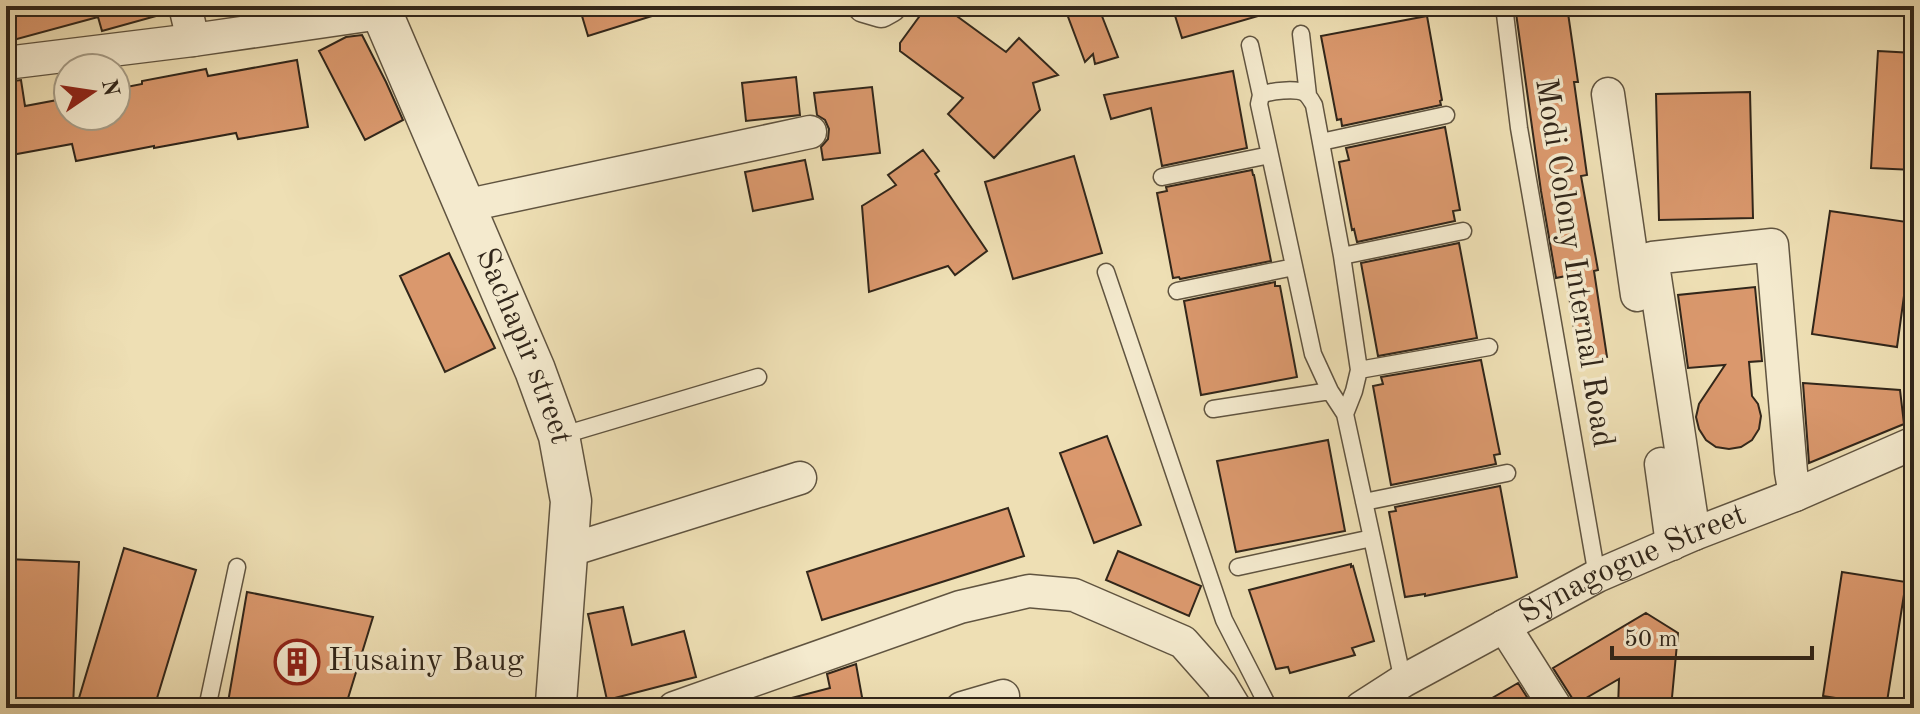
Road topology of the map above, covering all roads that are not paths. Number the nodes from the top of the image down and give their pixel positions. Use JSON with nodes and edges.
{"nodes":[{"id":1,"x":185,"y":6,"type":"edge"},
{"id":2,"x":864,"y":6,"type":"edge"},
{"id":3,"x":890,"y":6,"type":"edge"},
{"id":4,"x":1504,"y":6,"type":"edge"},
{"id":5,"x":380,"y":9,"type":"edge"},
{"id":6,"x":1301,"y":34,"type":"dead end"},
{"id":7,"x":193,"y":40,"type":"junction"},
{"id":8,"x":1250,"y":45,"type":"dead end"},
{"id":9,"x":6,"y":63,"type":"edge"},
{"id":10,"x":1608,"y":94,"type":"dead end"},
{"id":11,"x":1261,"y":95,"type":"junction"},
{"id":12,"x":1308,"y":95,"type":"junction"},
{"id":13,"x":1446,"y":115,"type":"dead end"},
{"id":14,"x":810,"y":132,"type":"dead end"},
{"id":15,"x":1321,"y":142,"type":"junction"},
{"id":16,"x":1270,"y":155,"type":"junction"},
{"id":17,"x":1162,"y":177,"type":"dead end"},
{"id":18,"x":464,"y":206,"type":"junction"},
{"id":19,"x":1463,"y":231,"type":"dead end"},
{"id":20,"x":1342,"y":256,"type":"junction"},
{"id":21,"x":1294,"y":267,"type":"junction"},
{"id":22,"x":1106,"y":272,"type":"dead end"},
{"id":23,"x":1177,"y":291,"type":"dead end"},
{"id":24,"x":1489,"y":347,"type":"dead end"},
{"id":25,"x":1359,"y":370,"type":"junction"},
{"id":26,"x":758,"y":377,"type":"dead end"},
{"id":27,"x":1330,"y":391,"type":"junction"},
{"id":28,"x":1213,"y":409,"type":"dead end"},
{"id":29,"x":1345,"y":414,"type":"junction"},
{"id":30,"x":559,"y":436,"type":"junction"},
{"id":31,"x":1914,"y":443,"type":"edge"},
{"id":32,"x":1507,"y":473,"type":"dead end"},
{"id":33,"x":800,"y":478,"type":"dead end"},
{"id":34,"x":1795,"y":495,"type":"junction"},
{"id":35,"x":1364,"y":502,"type":"junction"},
{"id":36,"x":1372,"y":538,"type":"junction"},
{"id":37,"x":1683,"y":539,"type":"junction"},
{"id":38,"x":567,"y":551,"type":"junction"},
{"id":39,"x":237,"y":567,"type":"dead end"},
{"id":40,"x":1238,"y":567,"type":"dead end"},
{"id":41,"x":1597,"y":576,"type":"junction"},
{"id":42,"x":1504,"y":626,"type":"junction"},
{"id":43,"x":1403,"y":681,"type":"junction"},
{"id":44,"x":1003,"y":696,"type":"dead end"},
{"id":45,"x":557,"y":706,"type":"edge"},
{"id":46,"x":207,"y":708,"type":"edge"},
{"id":47,"x":674,"y":708,"type":"edge"},
{"id":48,"x":962,"y":708,"type":"edge"},
{"id":49,"x":1235,"y":708,"type":"edge"},
{"id":50,"x":1269,"y":708,"type":"edge"},
{"id":51,"x":1361,"y":708,"type":"edge"},
{"id":52,"x":1556,"y":708,"type":"edge"}],
"edges":[{"from":1,"to":7,"type":"street"},
{"from":2,"to":3,"type":"street"},
{"from":4,"to":41,"type":"lane","name":"Modi Colony Internal Road"},
{"from":5,"to":7,"type":"street"},
{"from":5,"to":18,"type":"street","name":"Sachapir street"},
{"from":6,"to":12,"type":"lane"},
{"from":7,"to":9,"type":"street"},
{"from":8,"to":11,"type":"lane"},
{"from":10,"to":37,"type":"street"},
{"from":11,"to":12,"type":"lane"},
{"from":11,"to":16,"type":"lane"},
{"from":12,"to":15,"type":"lane"},
{"from":13,"to":15,"type":"lane"},
{"from":14,"to":18,"type":"street"},
{"from":15,"to":20,"type":"lane"},
{"from":16,"to":17,"type":"lane"},
{"from":16,"to":21,"type":"lane"},
{"from":18,"to":30,"type":"street","name":"Sachapir street"},
{"from":19,"to":20,"type":"lane"},
{"from":20,"to":25,"type":"lane"},
{"from":21,"to":23,"type":"lane"},
{"from":21,"to":27,"type":"lane"},
{"from":22,"to":50,"type":"lane"},
{"from":24,"to":25,"type":"lane"},
{"from":25,"to":29,"type":"lane"},
{"from":26,"to":30,"type":"lane"},
{"from":27,"to":28,"type":"lane"},
{"from":27,"to":29,"type":"lane"},
{"from":29,"to":35,"type":"lane"},
{"from":30,"to":38,"type":"street","name":"Sachapir street"},
{"from":31,"to":34,"type":"street","name":"Synagogue Street"},
{"from":32,"to":35,"type":"lane"},
{"from":33,"to":38,"type":"street"},
{"from":34,"to":37,"type":"street","name":"Synagogue Street"},
{"from":34,"to":37,"type":"street"},
{"from":35,"to":36,"type":"lane"},
{"from":36,"to":40,"type":"lane"},
{"from":36,"to":43,"type":"lane"},
{"from":37,"to":41,"type":"street","name":"Synagogue Street"},
{"from":38,"to":45,"type":"street","name":"Sachapir street"},
{"from":39,"to":46,"type":"lane"},
{"from":41,"to":42,"type":"street","name":"Synagogue Street"},
{"from":42,"to":43,"type":"street","name":"Synagogue Street"},
{"from":42,"to":52,"type":"street"},
{"from":43,"to":51,"type":"street","name":"Synagogue Street"},
{"from":44,"to":48,"type":"street"},
{"from":47,"to":49,"type":"street"}]}
